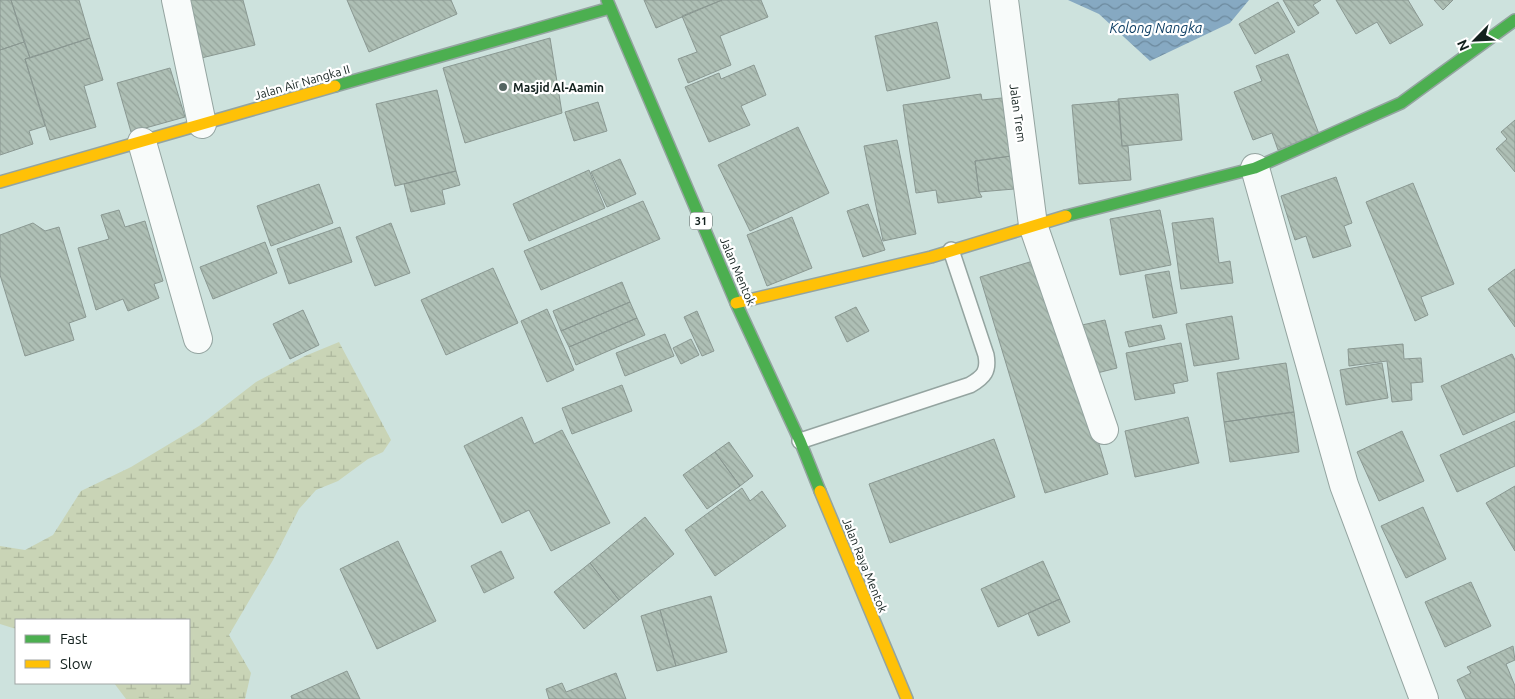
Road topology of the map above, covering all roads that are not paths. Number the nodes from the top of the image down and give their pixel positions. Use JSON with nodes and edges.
{"nodes":[{"id":1,"x":176,"y":0,"type":"edge"},
{"id":2,"x":1004,"y":0,"type":"edge"},
{"id":3,"x":608,"y":4,"type":"edge"},
{"id":4,"x":1515,"y":20,"type":"edge"},
{"id":5,"x":202,"y":124,"type":"junction"},
{"id":6,"x":142,"y":142,"type":"junction"},
{"id":7,"x":1255,"y":168,"type":"junction"},
{"id":8,"x":0,"y":182,"type":"edge"},
{"id":9,"x":1033,"y":225,"type":"junction"},
{"id":10,"x":951,"y":250,"type":"junction"},
{"id":11,"x":736,"y":303,"type":"junction"},
{"id":12,"x":198,"y":338,"type":"dead end"},
{"id":13,"x":1104,"y":430,"type":"dead end"},
{"id":14,"x":800,"y":440,"type":"junction"},
{"id":15,"x":907,"y":699,"type":"edge"},
{"id":16,"x":1424,"y":699,"type":"edge"}],
"edges":[{"from":1,"to":5,"type":"street"},
{"from":2,"to":9,"type":"street","name":"Jalan Trem"},
{"from":3,"to":5,"type":"main road","name":"Jalan Air Nangka II"},
{"from":3,"to":11,"type":"main road","name":"Jalan Mentok","number":"31"},
{"from":4,"to":7,"type":"main road"},
{"from":5,"to":6,"type":"main road","name":"Jalan Air Nangka II"},
{"from":6,"to":8,"type":"main road","name":"Jalan Air Nangka II"},
{"from":6,"to":12,"type":"street"},
{"from":7,"to":9,"type":"main road"},
{"from":7,"to":16,"type":"street"},
{"from":9,"to":10,"type":"main road"},
{"from":9,"to":13,"type":"street","name":"Jalan Trem"},
{"from":10,"to":11,"type":"main road"},
{"from":10,"to":14,"type":"lane"},
{"from":11,"to":14,"type":"main road","name":"Jalan Mentok","number":"31"},
{"from":14,"to":15,"type":"main road","name":"Jalan Raya Mentok","number":"31"}]}
